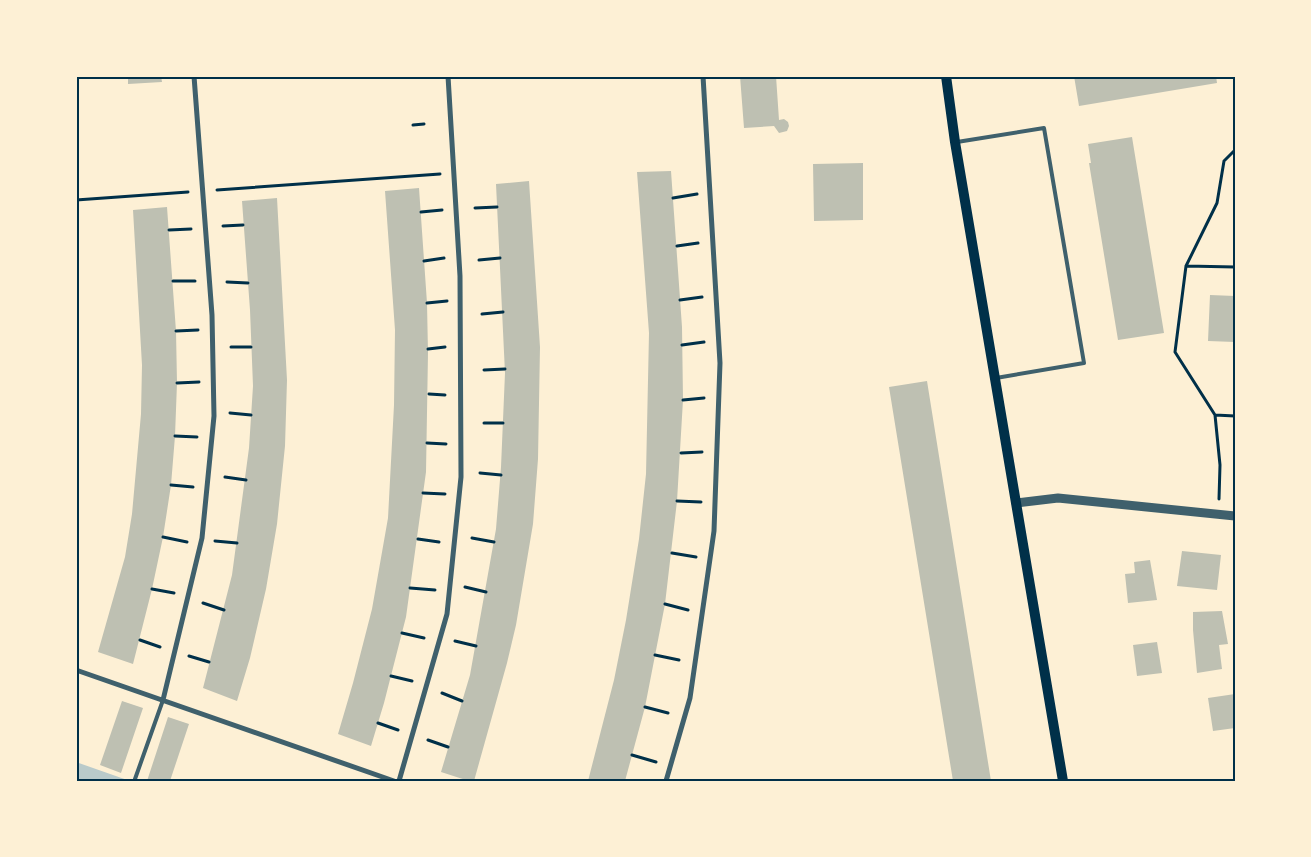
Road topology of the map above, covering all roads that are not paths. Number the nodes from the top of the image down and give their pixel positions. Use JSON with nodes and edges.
{"nodes":[{"id":1,"x":194,"y":76,"type":"edge"},
{"id":2,"x":448,"y":76,"type":"edge"},
{"id":3,"x":703,"y":76,"type":"edge"},
{"id":4,"x":946,"y":76,"type":"edge"},
{"id":5,"x":955,"y":142,"type":"junction"},
{"id":6,"x":995,"y":378,"type":"junction"},
{"id":7,"x":1016,"y":503,"type":"junction"},
{"id":8,"x":1235,"y":516,"type":"edge"},
{"id":9,"x":76,"y":670,"type":"edge"},
{"id":10,"x":163,"y":700,"type":"junction"},
{"id":11,"x":135,"y":779,"type":"dead end"},
{"id":12,"x":394,"y":781,"type":"edge"},
{"id":13,"x":399,"y":781,"type":"edge"},
{"id":14,"x":666,"y":781,"type":"edge"},
{"id":15,"x":1063,"y":781,"type":"edge"}],
"edges":[{"from":1,"to":10,"type":"street"},
{"from":2,"to":13,"type":"street"},
{"from":3,"to":14,"type":"street"},
{"from":4,"to":5,"type":"main road"},
{"from":5,"to":6,"type":"main road"},
{"from":5,"to":6,"type":"lane"},
{"from":6,"to":7,"type":"main road"},
{"from":7,"to":8,"type":"street"},
{"from":7,"to":15,"type":"main road"},
{"from":9,"to":10,"type":"street"},
{"from":10,"to":11,"type":"lane"},
{"from":10,"to":12,"type":"street"}]}
